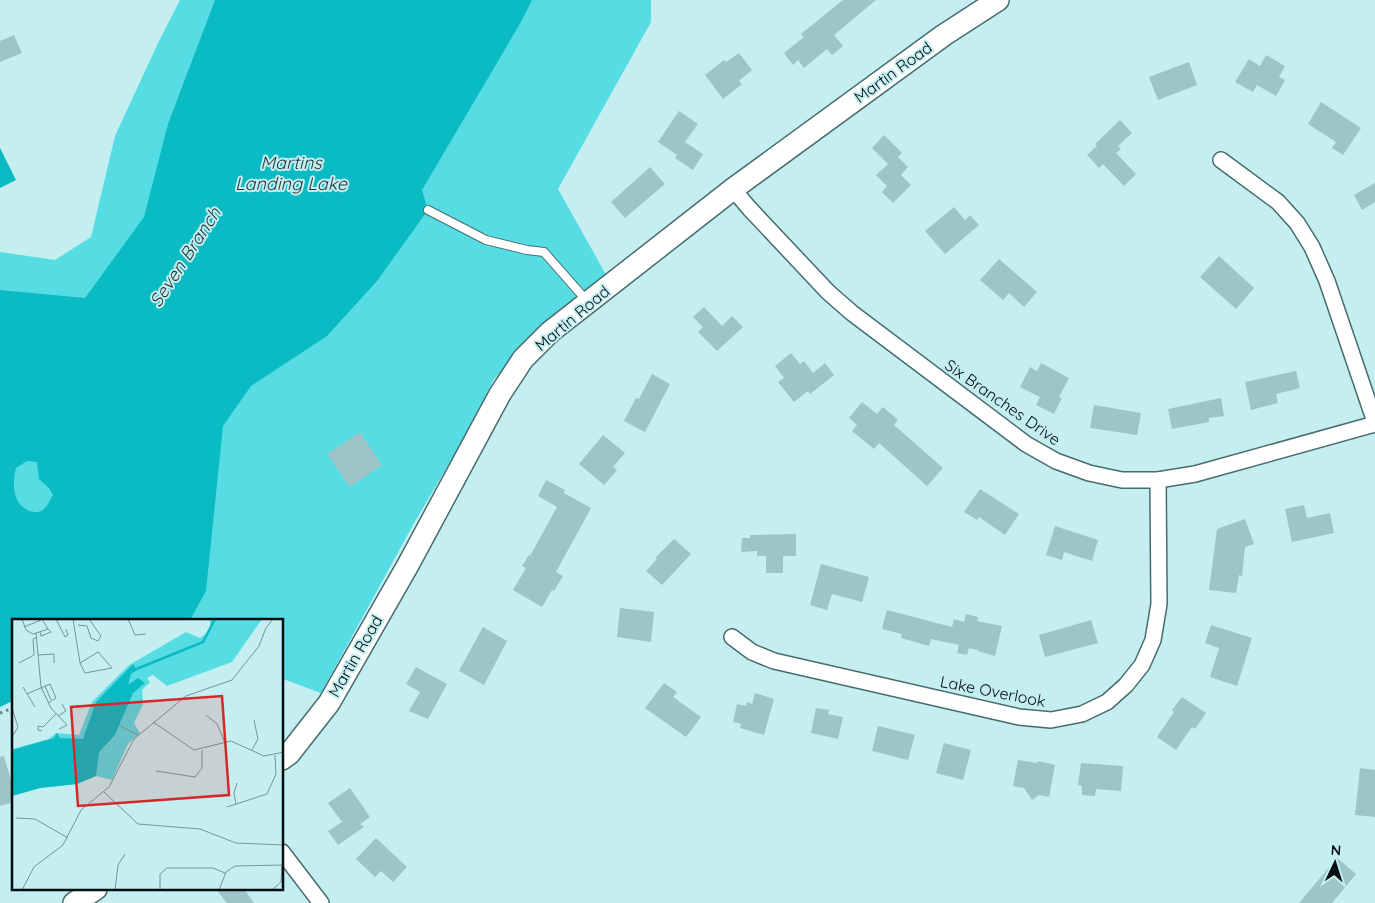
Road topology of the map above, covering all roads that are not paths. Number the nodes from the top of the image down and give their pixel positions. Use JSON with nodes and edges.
{"nodes":[{"id":1,"x":998,"y":0,"type":"edge"},
{"id":2,"x":1221,"y":160,"type":"dead end"},
{"id":3,"x":733,"y":189,"type":"junction"},
{"id":4,"x":428,"y":210,"type":"dead end"},
{"id":5,"x":589,"y":303,"type":"junction"},
{"id":6,"x":1375,"y":423,"type":"edge"},
{"id":7,"x":1158,"y":480,"type":"junction"},
{"id":8,"x":732,"y":637,"type":"dead end"},
{"id":9,"x":284,"y":758,"type":"edge"},
{"id":10,"x":284,"y":855,"type":"edge"},
{"id":11,"x":94,"y":890,"type":"edge"},
{"id":12,"x":74,"y":903,"type":"edge"},
{"id":13,"x":321,"y":903,"type":"edge"}],
"edges":[{"from":1,"to":3,"type":"street","name":"Martin Road"},
{"from":2,"to":6,"type":"street"},
{"from":3,"to":5,"type":"street","name":"Martin Road"},
{"from":3,"to":7,"type":"street","name":"Six Branches Drive"},
{"from":4,"to":5,"type":"lane"},
{"from":5,"to":9,"type":"street","name":"Martin Road"},
{"from":6,"to":7,"type":"street","name":"Six Branches Drive"},
{"from":7,"to":8,"type":"street","name":"Lake Overlook"},
{"from":10,"to":13,"type":"street"},
{"from":11,"to":12,"type":"street"}]}
